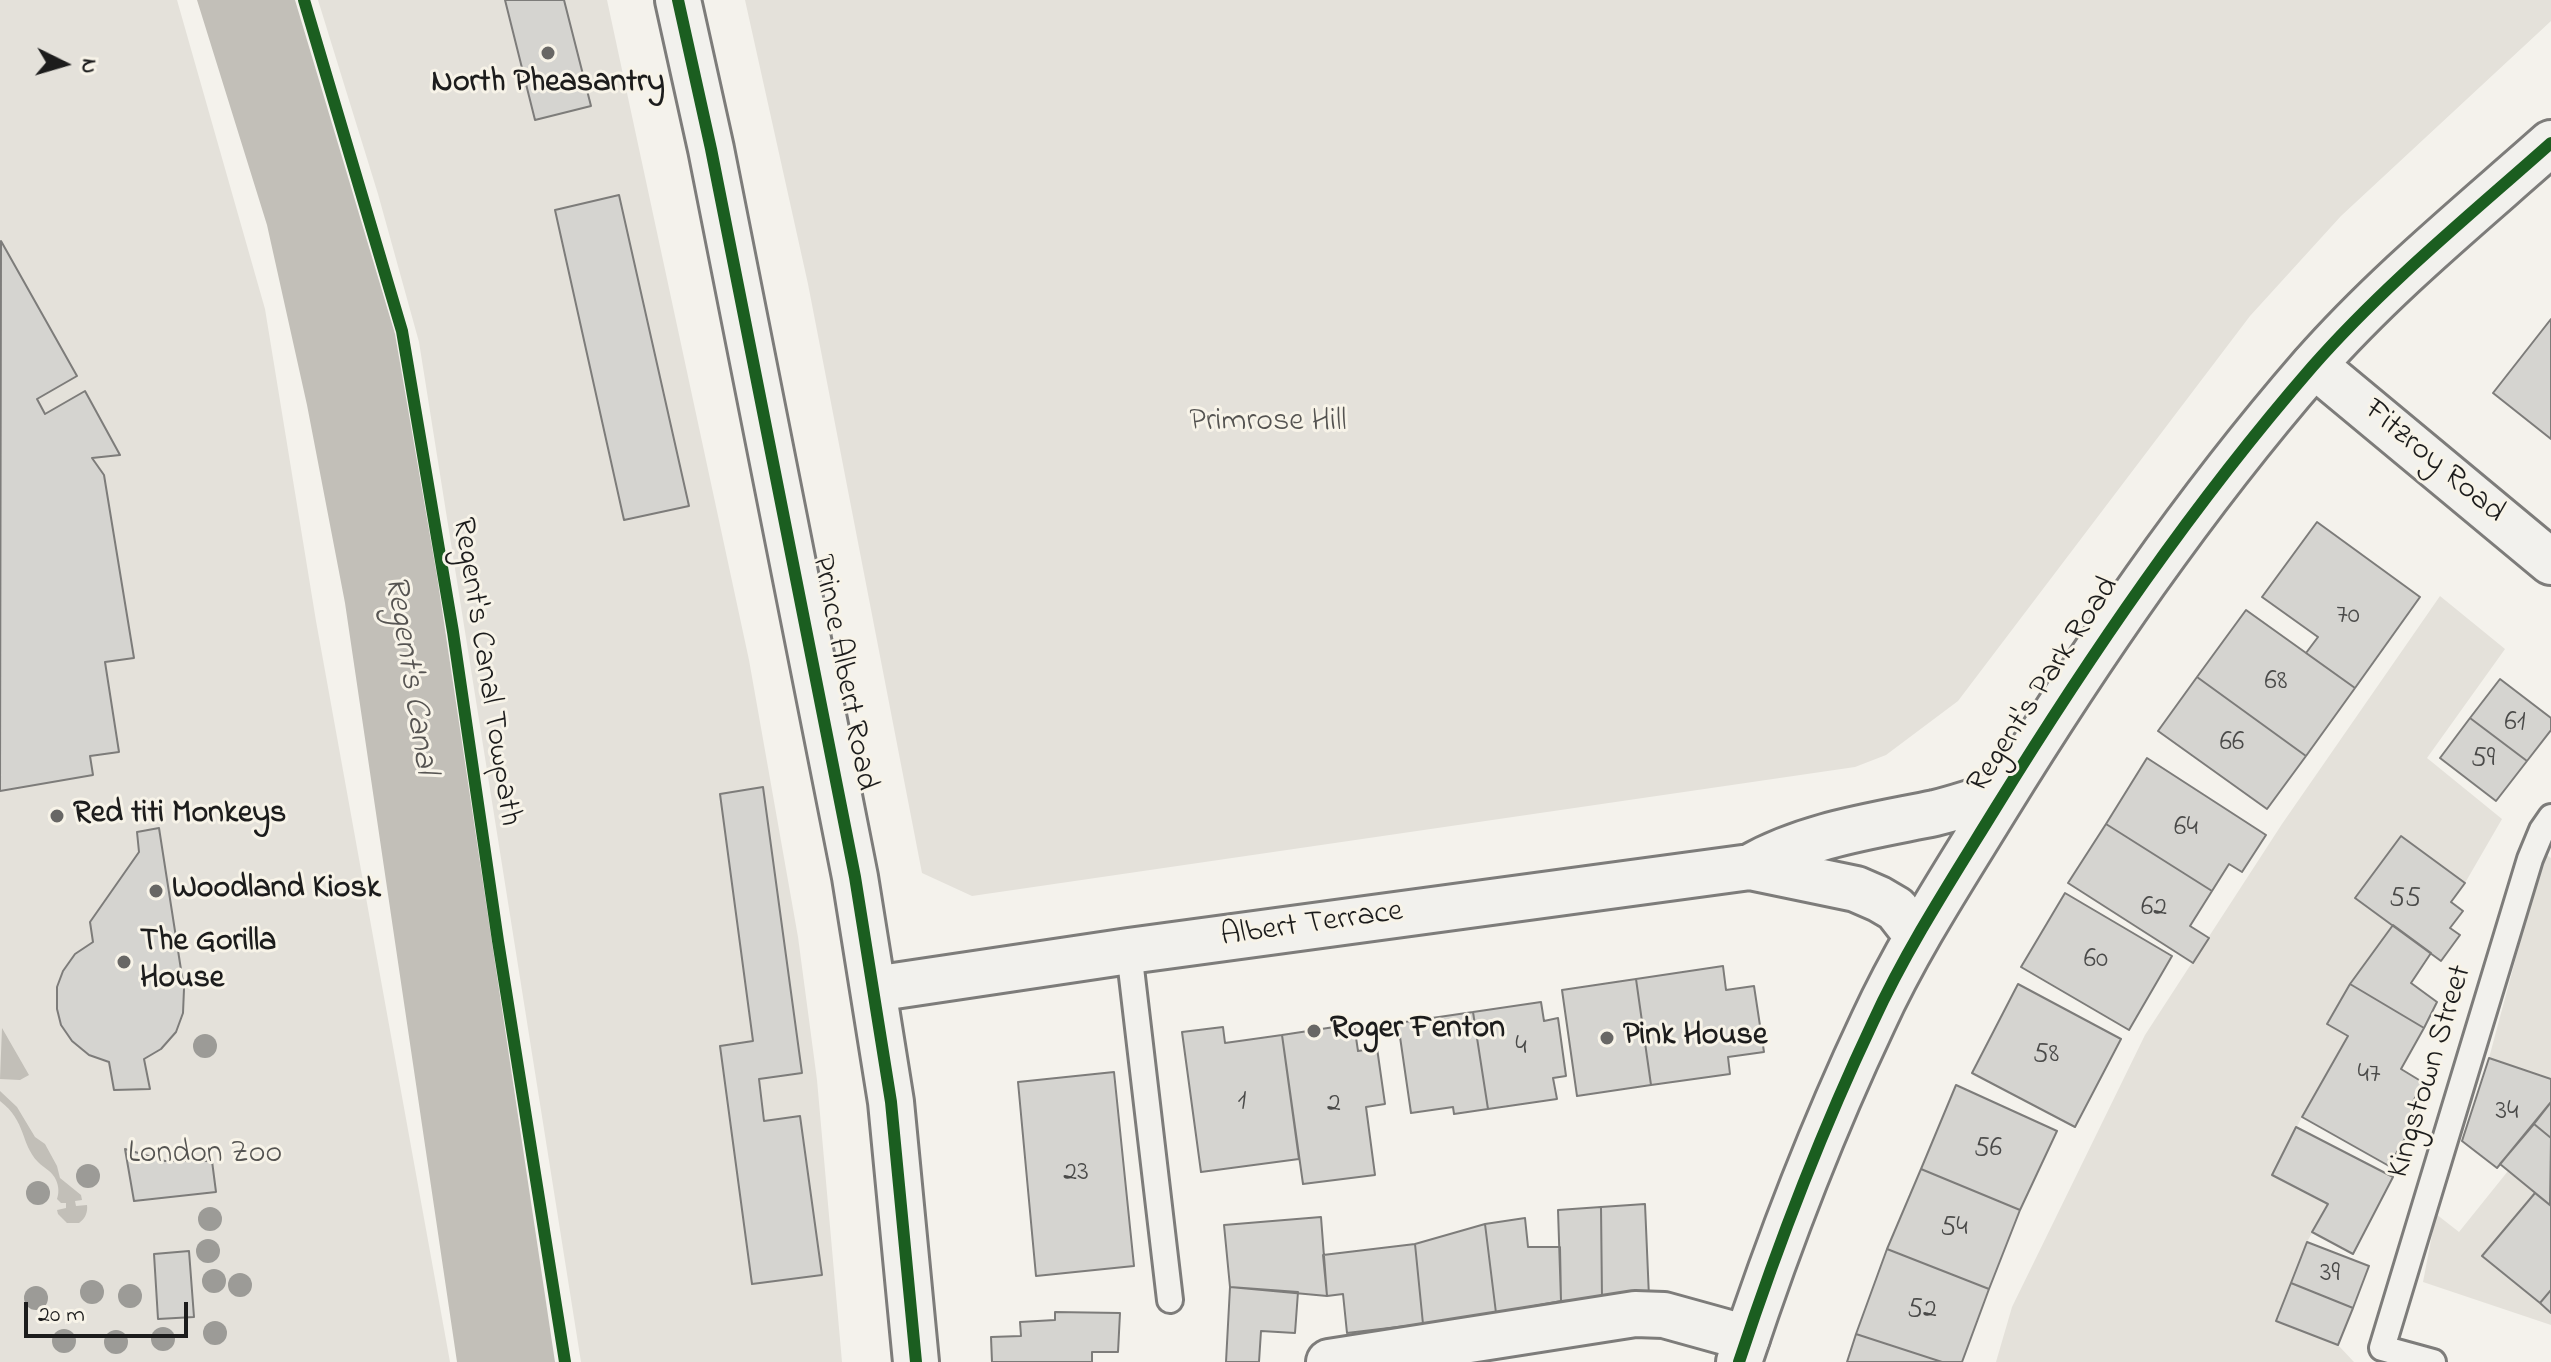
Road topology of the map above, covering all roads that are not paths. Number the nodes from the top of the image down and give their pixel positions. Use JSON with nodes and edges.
{"nodes":[{"id":1,"x":678,"y":0,"type":"edge"},
{"id":2,"x":2551,"y":143,"type":"edge"},
{"id":3,"x":2314,"y":365,"type":"junction"},
{"id":4,"x":2551,"y":562,"type":"edge"},
{"id":5,"x":2006,"y":791,"type":"junction"},
{"id":6,"x":2551,"y":817,"type":"edge"},
{"id":7,"x":1750,"y":867,"type":"junction"},
{"id":8,"x":1917,"y":936,"type":"junction"},
{"id":9,"x":1129,"y":951,"type":"junction"},
{"id":10,"x":874,"y":989,"type":"junction"},
{"id":11,"x":1170,"y":1300,"type":"dead end"},
{"id":12,"x":1743,"y":1350,"type":"edge"},
{"id":13,"x":916,"y":1362,"type":"edge"},
{"id":14,"x":1329,"y":1362,"type":"edge"},
{"id":15,"x":2433,"y":1362,"type":"edge"}],
"edges":[{"from":1,"to":10,"type":"street","name":"Prince Albert Road"},
{"from":2,"to":3,"type":"street","name":"Regent's Park Road"},
{"from":3,"to":4,"type":"street","name":"Fitzroy Road"},
{"from":3,"to":5,"type":"street","name":"Regent's Park Road"},
{"from":5,"to":7,"type":"street","name":"Albert Terrace"},
{"from":5,"to":8,"type":"street","name":"Regent's Park Road"},
{"from":6,"to":15,"type":"lane","name":"Kingstown Street"},
{"from":7,"to":8,"type":"street","name":"Albert Terrace"},
{"from":7,"to":9,"type":"street","name":"Albert Terrace"},
{"from":8,"to":12,"type":"street","name":"Regent's Park Road"},
{"from":9,"to":10,"type":"street","name":"Albert Terrace"},
{"from":9,"to":11,"type":"lane"},
{"from":10,"to":13,"type":"street","name":"Prince Albert Road"},
{"from":12,"to":14,"type":"street"}]}
